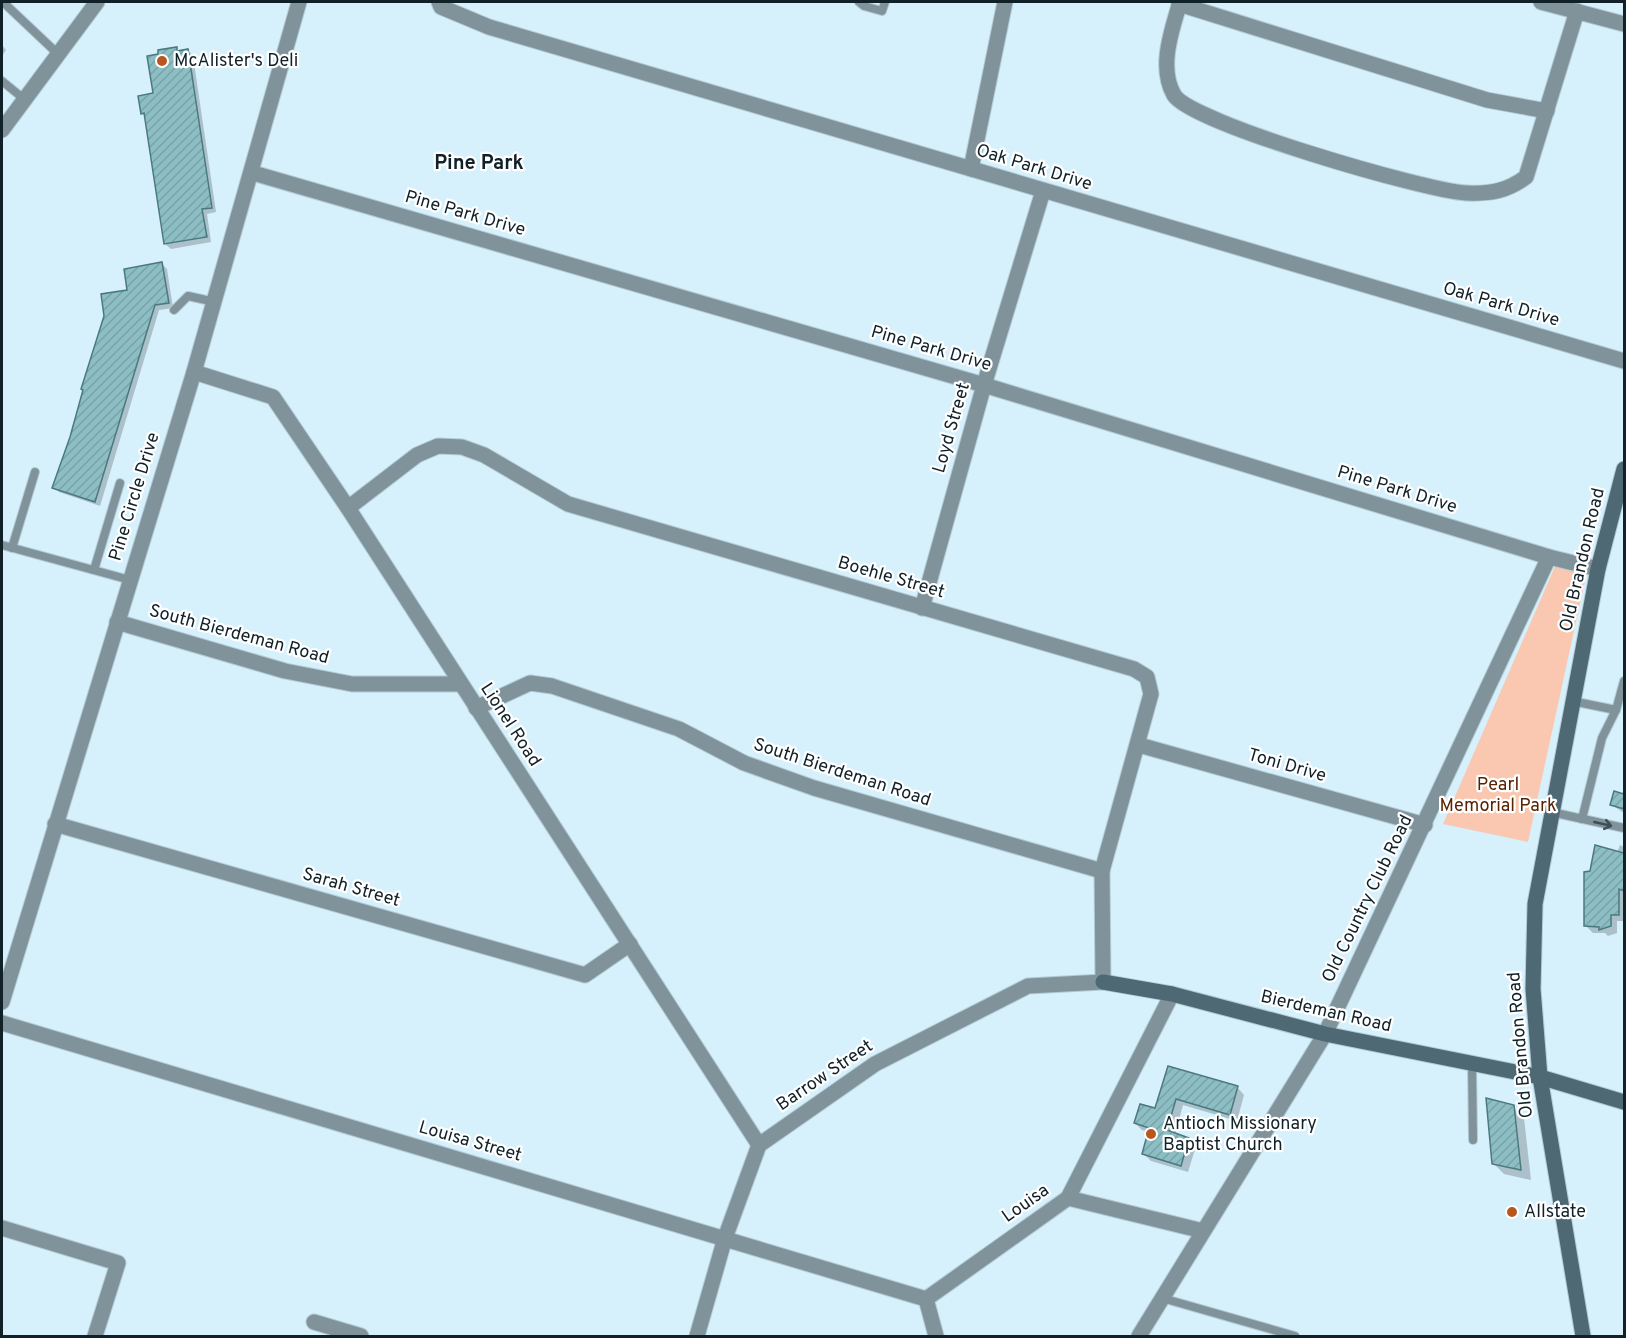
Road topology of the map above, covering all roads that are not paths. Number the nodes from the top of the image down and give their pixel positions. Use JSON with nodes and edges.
{"nodes":[{"id":1,"x":3,"y":2,"type":"edge"},
{"id":2,"x":97,"y":2,"type":"edge"},
{"id":3,"x":299,"y":2,"type":"edge"},
{"id":4,"x":439,"y":2,"type":"edge"},
{"id":5,"x":859,"y":2,"type":"edge"},
{"id":6,"x":885,"y":2,"type":"edge"},
{"id":7,"x":1005,"y":2,"type":"edge"},
{"id":8,"x":1541,"y":2,"type":"edge"},
{"id":9,"x":1179,"y":3,"type":"edge"},
{"id":10,"x":1577,"y":11,"type":"junction"},
{"id":11,"x":1624,"y":24,"type":"edge"},
{"id":12,"x":58,"y":54,"type":"junction"},
{"id":13,"x":2,"y":81,"type":"edge"},
{"id":14,"x":24,"y":99,"type":"junction"},
{"id":15,"x":1547,"y":111,"type":"junction"},
{"id":16,"x":2,"y":130,"type":"edge"},
{"id":17,"x":972,"y":169,"type":"junction"},
{"id":18,"x":252,"y":173,"type":"junction"},
{"id":19,"x":1043,"y":191,"type":"junction"},
{"id":20,"x":215,"y":302,"type":"junction"},
{"id":21,"x":174,"y":310,"type":"dead end"},
{"id":22,"x":1624,"y":361,"type":"edge"},
{"id":23,"x":194,"y":372,"type":"junction"},
{"id":24,"x":984,"y":385,"type":"junction"},
{"id":25,"x":1624,"y":469,"type":"edge"},
{"id":26,"x":35,"y":472,"type":"dead end"},
{"id":27,"x":120,"y":483,"type":"dead end"},
{"id":28,"x":348,"y":508,"type":"junction"},
{"id":29,"x":2,"y":545,"type":"edge"},
{"id":30,"x":12,"y":548,"type":"junction"},
{"id":31,"x":1549,"y":557,"type":"junction"},
{"id":32,"x":1598,"y":569,"type":"junction"},
{"id":33,"x":94,"y":570,"type":"junction"},
{"id":34,"x":130,"y":580,"type":"junction"},
{"id":35,"x":921,"y":608,"type":"junction"},
{"id":36,"x":117,"y":622,"type":"junction"},
{"id":37,"x":1624,"y":681,"type":"edge"},
{"id":38,"x":459,"y":684,"type":"junction"},
{"id":39,"x":1572,"y":701,"type":"junction"},
{"id":40,"x":476,"y":708,"type":"junction"},
{"id":41,"x":1616,"y":710,"type":"junction"},
{"id":42,"x":1139,"y":745,"type":"junction"},
{"id":43,"x":1551,"y":812,"type":"junction"},
{"id":44,"x":1582,"y":819,"type":"junction"},
{"id":45,"x":55,"y":824,"type":"junction"},
{"id":46,"x":1425,"y":825,"type":"junction"},
{"id":47,"x":1624,"y":828,"type":"edge"},
{"id":48,"x":1102,"y":871,"type":"junction"},
{"id":49,"x":630,"y":944,"type":"junction"},
{"id":50,"x":1103,"y":982,"type":"junction"},
{"id":51,"x":1172,"y":994,"type":"junction"},
{"id":52,"x":2,"y":1002,"type":"edge"},
{"id":53,"x":2,"y":1023,"type":"edge"},
{"id":54,"x":1325,"y":1034,"type":"junction"},
{"id":55,"x":1472,"y":1064,"type":"junction"},
{"id":56,"x":1540,"y":1077,"type":"junction"},
{"id":57,"x":1624,"y":1102,"type":"edge"},
{"id":58,"x":1473,"y":1140,"type":"dead end"},
{"id":59,"x":759,"y":1145,"type":"junction"},
{"id":60,"x":1068,"y":1198,"type":"junction"},
{"id":61,"x":2,"y":1228,"type":"edge"},
{"id":62,"x":1203,"y":1231,"type":"junction"},
{"id":63,"x":725,"y":1238,"type":"junction"},
{"id":64,"x":1162,"y":1298,"type":"junction"},
{"id":65,"x":926,"y":1299,"type":"junction"},
{"id":66,"x":315,"y":1322,"type":"dead end"},
{"id":67,"x":94,"y":1336,"type":"edge"},
{"id":68,"x":361,"y":1336,"type":"edge"},
{"id":69,"x":697,"y":1336,"type":"edge"},
{"id":70,"x":936,"y":1336,"type":"edge"},
{"id":71,"x":1139,"y":1336,"type":"edge"},
{"id":72,"x":1295,"y":1336,"type":"edge"},
{"id":73,"x":1583,"y":1336,"type":"edge"}],
"edges":[{"from":1,"to":12,"type":"lane"},
{"from":2,"to":12,"type":"street"},
{"from":3,"to":18,"type":"street","name":"Pine Circle Drive"},
{"from":4,"to":17,"type":"street","name":"Oak Park Drive"},
{"from":5,"to":6,"type":"lane"},
{"from":7,"to":17,"type":"street"},
{"from":8,"to":10,"type":"street"},
{"from":9,"to":15,"type":"street"},
{"from":9,"to":15,"type":"street"},
{"from":10,"to":11,"type":"street"},
{"from":10,"to":15,"type":"street"},
{"from":12,"to":14,"type":"street"},
{"from":13,"to":14,"type":"lane"},
{"from":14,"to":16,"type":"street"},
{"from":17,"to":19,"type":"street","name":"Oak Park Drive"},
{"from":18,"to":20,"type":"street","name":"Pine Circle Drive"},
{"from":18,"to":24,"type":"street","name":"Pine Park Drive"},
{"from":19,"to":22,"type":"street","name":"Oak Park Drive"},
{"from":19,"to":24,"type":"street","name":"Loyd Street"},
{"from":20,"to":21,"type":"lane"},
{"from":20,"to":23,"type":"street","name":"Pine Circle Drive"},
{"from":23,"to":28,"type":"street","name":"Lionel Road"},
{"from":23,"to":34,"type":"street","name":"Pine Circle Drive"},
{"from":24,"to":31,"type":"street","name":"Pine Park Drive"},
{"from":24,"to":35,"type":"street","name":"Loyd Street"},
{"from":25,"to":32,"type":"street","name":"Old Brandon Road"},
{"from":26,"to":30,"type":"lane"},
{"from":27,"to":33,"type":"lane"},
{"from":28,"to":35,"type":"street","name":"Boehle Street"},
{"from":28,"to":38,"type":"street","name":"Lionel Road"},
{"from":29,"to":30,"type":"lane"},
{"from":30,"to":33,"type":"lane"},
{"from":31,"to":32,"type":"street","name":"Pine Park Drive"},
{"from":31,"to":46,"type":"street","name":"Old Country Club Road"},
{"from":32,"to":39,"type":"street","name":"Old Brandon Road"},
{"from":33,"to":34,"type":"lane"},
{"from":34,"to":36,"type":"street","name":"Pine Circle Drive"},
{"from":35,"to":42,"type":"street","name":"Boehle Street"},
{"from":36,"to":38,"type":"street","name":"South Bierdeman Road"},
{"from":36,"to":45,"type":"street","name":"Pine Circle Drive"},
{"from":37,"to":41,"type":"lane"},
{"from":38,"to":40,"type":"street","name":"Lionel Road"},
{"from":39,"to":41,"type":"lane"},
{"from":39,"to":43,"type":"street","name":"Old Brandon Road"},
{"from":40,"to":48,"type":"street","name":"South Bierdeman Road"},
{"from":40,"to":49,"type":"street","name":"Lionel Road"},
{"from":41,"to":44,"type":"lane"},
{"from":42,"to":46,"type":"street","name":"Toni Drive"},
{"from":42,"to":48,"type":"street","name":"Boehle Street"},
{"from":43,"to":44,"type":"lane"},
{"from":43,"to":56,"type":"street","name":"Old Brandon Road"},
{"from":44,"to":47,"type":"lane","one_way":true},
{"from":45,"to":49,"type":"street","name":"Sarah Street"},
{"from":45,"to":52,"type":"street","name":"Pine Circle Drive"},
{"from":46,"to":54,"type":"street","name":"Old Country Club Road"},
{"from":48,"to":50,"type":"street","name":"Boehle Street"},
{"from":49,"to":59,"type":"street","name":"Lionel Road"},
{"from":50,"to":51,"type":"street","name":"Bierdeman Road"},
{"from":50,"to":59,"type":"street","name":"Barrow Street"},
{"from":51,"to":54,"type":"street","name":"Bierdeman Road"},
{"from":51,"to":60,"type":"street"},
{"from":53,"to":63,"type":"street","name":"Louisa Street"},
{"from":54,"to":55,"type":"street","name":"Bierdeman Road"},
{"from":54,"to":62,"type":"street","name":"Old Country Club Road"},
{"from":55,"to":56,"type":"street","name":"Bierdeman Road"},
{"from":55,"to":58,"type":"lane"},
{"from":56,"to":57,"type":"street","name":"Bierdeman Road"},
{"from":56,"to":73,"type":"street","name":"Old Brandon Road"},
{"from":59,"to":63,"type":"street"},
{"from":60,"to":62,"type":"street","name":"Louisa"},
{"from":60,"to":65,"type":"street","name":"Louisa"},
{"from":61,"to":67,"type":"street"},
{"from":62,"to":64,"type":"street","name":"Old Country Club Road"},
{"from":63,"to":65,"type":"street","name":"Louisa Street"},
{"from":63,"to":69,"type":"street"},
{"from":64,"to":71,"type":"street","name":"Old Country Club Road"},
{"from":64,"to":72,"type":"lane"},
{"from":65,"to":70,"type":"street"},
{"from":66,"to":68,"type":"street"}]}
